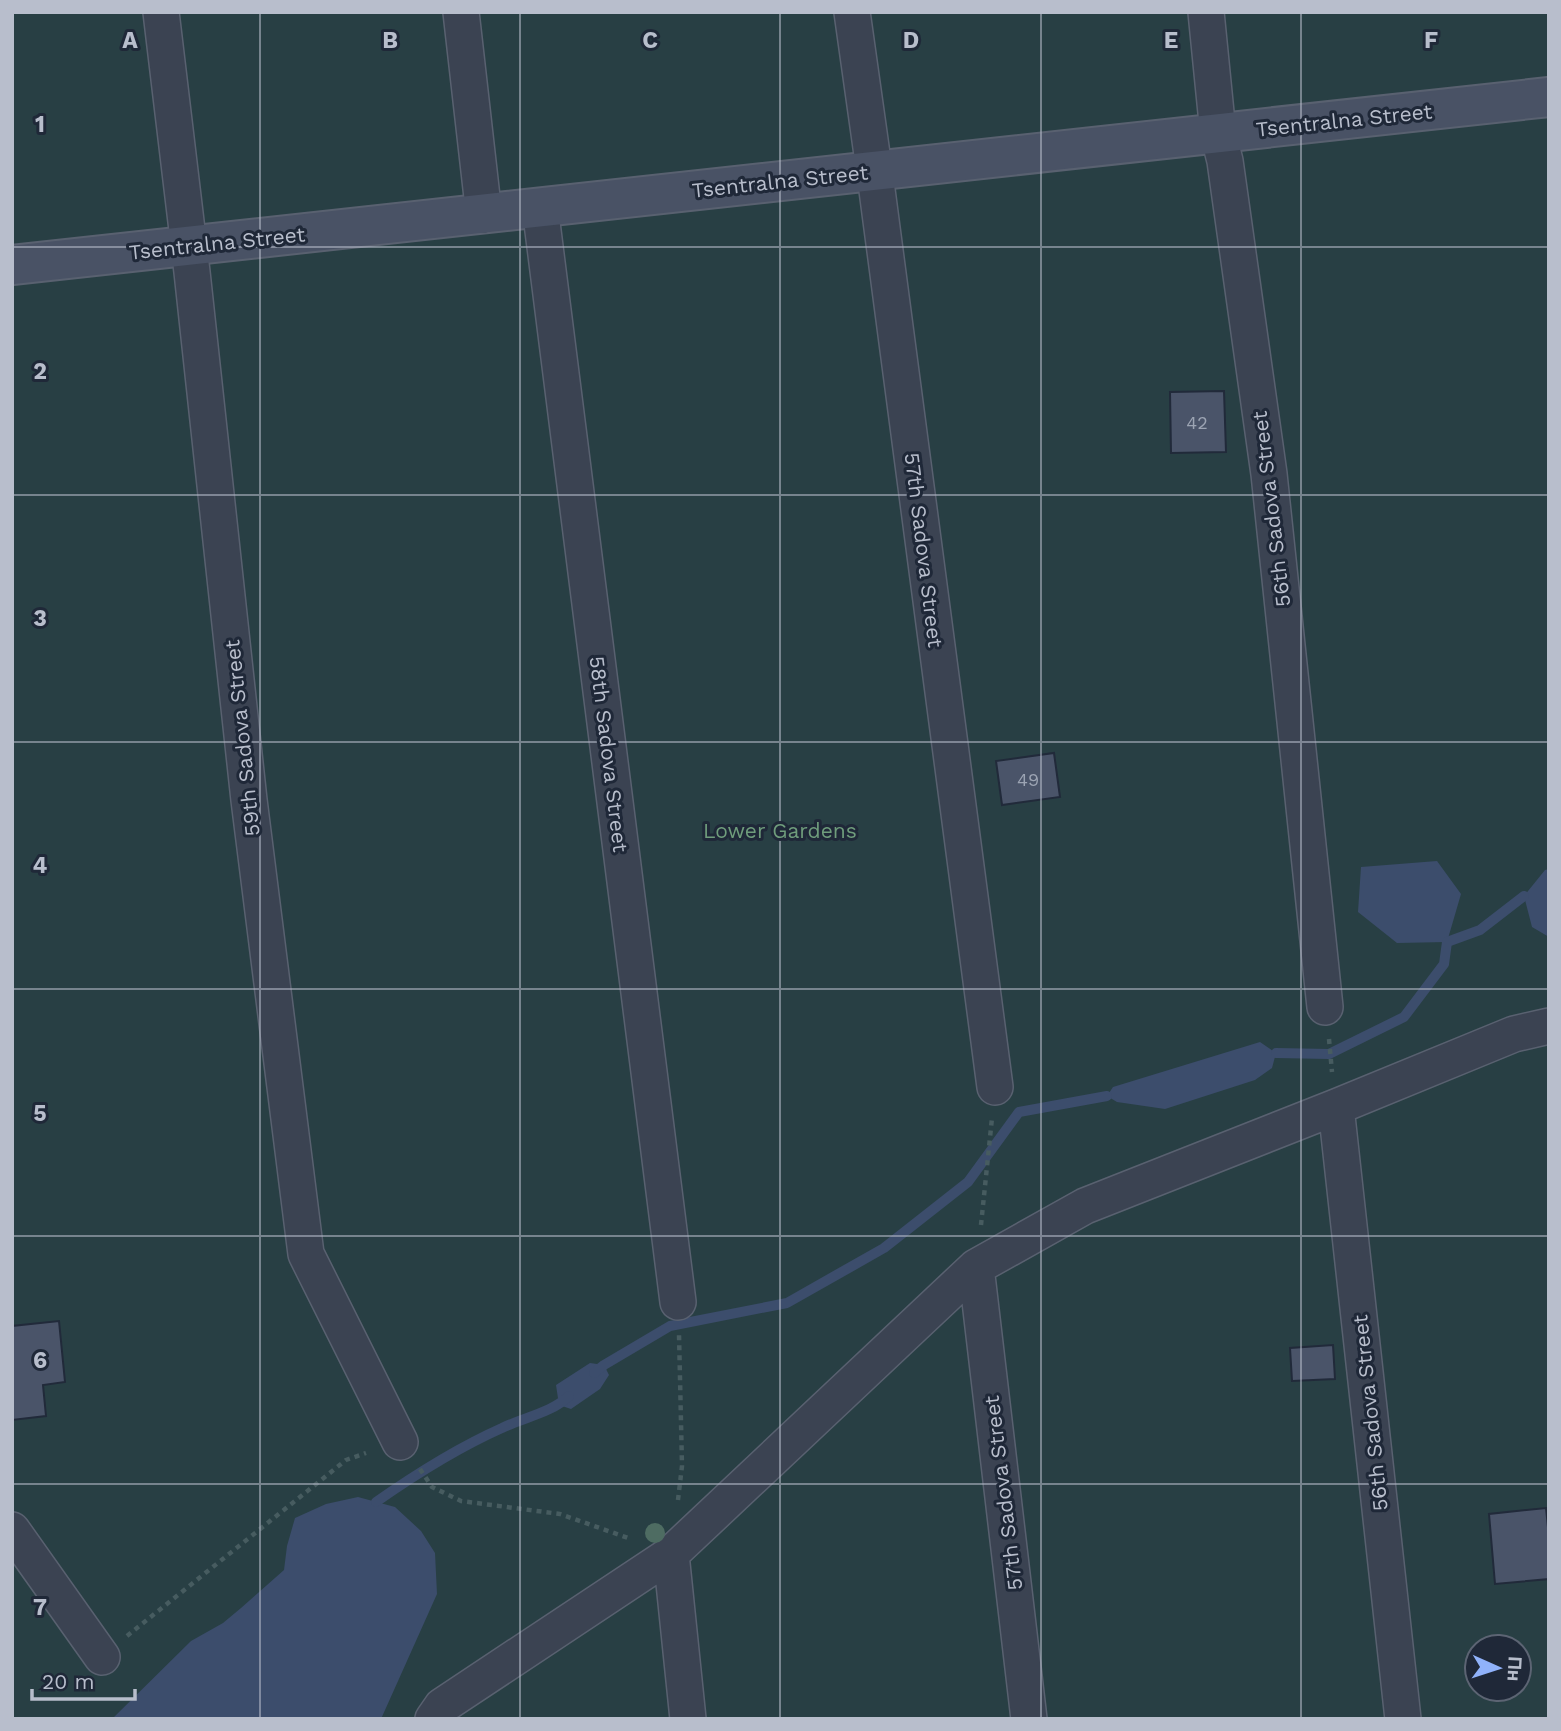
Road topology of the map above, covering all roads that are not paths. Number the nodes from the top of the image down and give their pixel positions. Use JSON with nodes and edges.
{"nodes":[{"id":1,"x":161,"y":12,"type":"edge"},
{"id":2,"x":461,"y":12,"type":"edge"},
{"id":3,"x":852,"y":12,"type":"edge"},
{"id":4,"x":1206,"y":12,"type":"edge"},
{"id":5,"x":1549,"y":97,"type":"edge"},
{"id":6,"x":1218,"y":133,"type":"junction"},
{"id":7,"x":874,"y":171,"type":"junction"},
{"id":8,"x":540,"y":207,"type":"junction"},
{"id":9,"x":484,"y":215,"type":"junction"},
{"id":10,"x":189,"y":247,"type":"junction"},
{"id":11,"x":12,"y":265,"type":"edge"},
{"id":12,"x":1326,"y":1018,"type":"road end"},
{"id":13,"x":1549,"y":1026,"type":"edge"},
{"id":14,"x":1335,"y":1092,"type":"junction"},
{"id":15,"x":993,"y":1103,"type":"road end"},
{"id":16,"x":976,"y":1267,"type":"junction"},
{"id":17,"x":678,"y":1302,"type":"dead end"},
{"id":18,"x":407,"y":1452,"type":"road end"},
{"id":19,"x":12,"y":1530,"type":"edge"},
{"id":20,"x":671,"y":1554,"type":"junction"},
{"id":21,"x":102,"y":1657,"type":"road end"},
{"id":22,"x":433,"y":1719,"type":"edge"},
{"id":23,"x":688,"y":1719,"type":"edge"},
{"id":24,"x":1029,"y":1719,"type":"edge"},
{"id":25,"x":1403,"y":1719,"type":"edge"}],
"edges":[{"from":1,"to":10,"type":"street","name":"59th Sadova Street"},
{"from":2,"to":9,"type":"street"},
{"from":3,"to":7,"type":"street","name":"57th Sadova Street"},
{"from":4,"to":6,"type":"street","name":"56th Sadova Street"},
{"from":5,"to":6,"type":"street","name":"Tsentralna Street"},
{"from":6,"to":7,"type":"street","name":"Tsentralna Street"},
{"from":6,"to":12,"type":"street","name":"56th Sadova Street"},
{"from":7,"to":8,"type":"street","name":"Tsentralna Street"},
{"from":7,"to":15,"type":"street","name":"57th Sadova Street"},
{"from":8,"to":9,"type":"street","name":"Tsentralna Street"},
{"from":8,"to":17,"type":"street","name":"58th Sadova Street"},
{"from":9,"to":10,"type":"street","name":"Tsentralna Street"},
{"from":10,"to":11,"type":"street","name":"Tsentralna Street"},
{"from":10,"to":18,"type":"street","name":"59th Sadova Street"},
{"from":13,"to":14,"type":"street"},
{"from":14,"to":16,"type":"street"},
{"from":14,"to":25,"type":"street","name":"56th Sadova Street"},
{"from":16,"to":20,"type":"street"},
{"from":16,"to":24,"type":"street","name":"57th Sadova Street"},
{"from":19,"to":21,"type":"street"},
{"from":20,"to":22,"type":"street"},
{"from":20,"to":23,"type":"street"}]}
